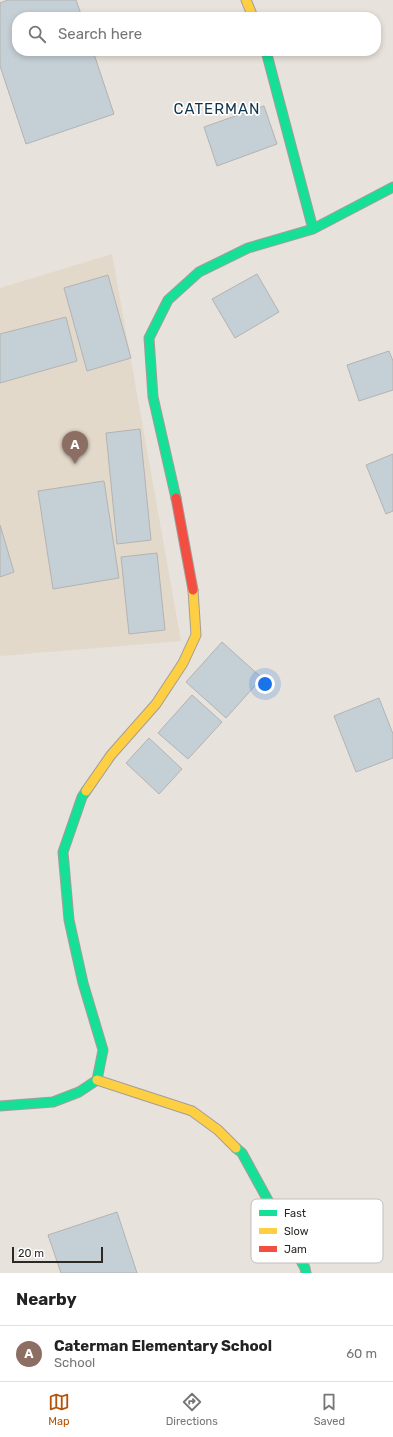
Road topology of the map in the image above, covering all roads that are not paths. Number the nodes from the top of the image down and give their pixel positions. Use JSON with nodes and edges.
{"nodes":[{"id":1,"x":246,"y":0,"type":"edge"},
{"id":2,"x":251,"y":12,"type":"edge"},
{"id":3,"x":267,"y":56,"type":"edge"},
{"id":4,"x":393,"y":187,"type":"edge"},
{"id":5,"x":313,"y":229,"type":"junction"},
{"id":6,"x":97,"y":1080,"type":"junction"},
{"id":7,"x":0,"y":1106,"type":"edge"},
{"id":8,"x":267,"y":1199,"type":"edge"},
{"id":9,"x":302,"y":1263,"type":"edge"},
{"id":10,"x":306,"y":1273,"type":"edge"}],
"edges":[{"from":1,"to":2,"type":"street"},
{"from":3,"to":5,"type":"street"},
{"from":4,"to":5,"type":"street"},
{"from":5,"to":6,"type":"street"},
{"from":6,"to":7,"type":"street"},
{"from":6,"to":8,"type":"street"},
{"from":9,"to":10,"type":"street"}]}
